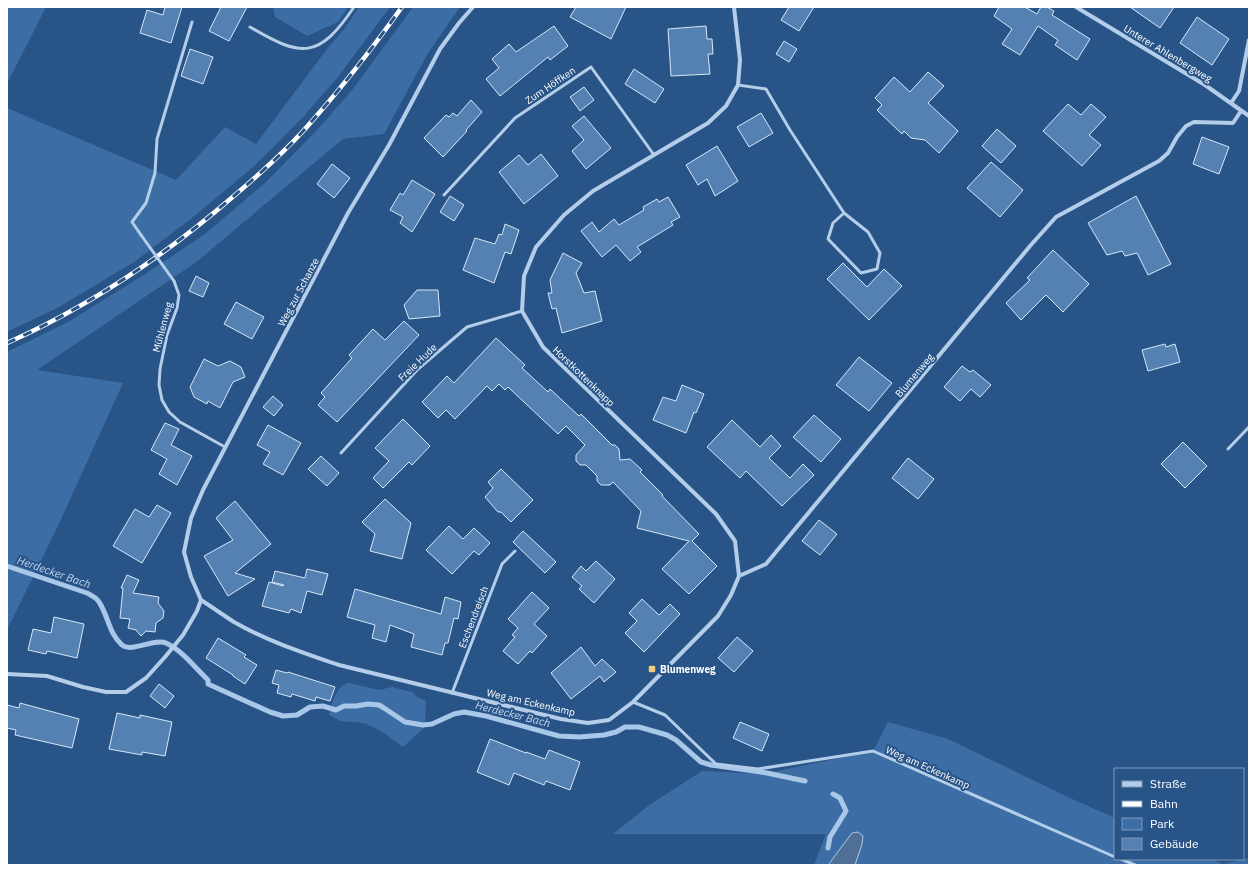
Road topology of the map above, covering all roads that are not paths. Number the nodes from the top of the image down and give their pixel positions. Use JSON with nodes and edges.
{"nodes":[{"id":1,"x":354,"y":7,"type":"edge"},
{"id":2,"x":473,"y":7,"type":"edge"},
{"id":3,"x":734,"y":7,"type":"edge"},
{"id":4,"x":1076,"y":7,"type":"edge"},
{"id":5,"x":192,"y":22,"type":"dead end"},
{"id":6,"x":250,"y":27,"type":"dead end"},
{"id":7,"x":1249,"y":40,"type":"edge"},
{"id":8,"x":738,"y":85,"type":"junction"},
{"id":9,"x":1231,"y":103,"type":"junction"},
{"id":10,"x":1241,"y":111,"type":"junction"},
{"id":11,"x":1249,"y":116,"type":"edge"},
{"id":12,"x":654,"y":155,"type":"junction"},
{"id":13,"x":444,"y":195,"type":"dead end"},
{"id":14,"x":844,"y":214,"type":"junction"},
{"id":15,"x":522,"y":311,"type":"junction"},
{"id":16,"x":1249,"y":427,"type":"edge"},
{"id":17,"x":225,"y":447,"type":"junction"},
{"id":18,"x":1228,"y":449,"type":"dead end"},
{"id":19,"x":340,"y":453,"type":"dead end"},
{"id":20,"x":515,"y":551,"type":"dead end"},
{"id":21,"x":739,"y":576,"type":"junction"},
{"id":22,"x":201,"y":600,"type":"junction"},
{"id":23,"x":7,"y":674,"type":"edge"},
{"id":24,"x":452,"y":692,"type":"junction"},
{"id":25,"x":632,"y":702,"type":"junction"},
{"id":26,"x":1114,"y":857,"type":"edge"},
{"id":27,"x":1123,"y":860,"type":"edge"},
{"id":28,"x":1135,"y":865,"type":"edge"}],
"edges":[{"from":1,"to":6,"type":"lane"},
{"from":2,"to":17,"type":"street","name":"Weg zur Schanze"},
{"from":3,"to":8,"type":"street"},
{"from":4,"to":9,"type":"street","name":"Unterer Ahlenbergweg"},
{"from":5,"to":17,"type":"lane","name":"Mühlenweg","bridge":true},
{"from":7,"to":9,"type":"street"},
{"from":8,"to":12,"type":"street"},
{"from":8,"to":14,"type":"lane"},
{"from":9,"to":10,"type":"street","name":"Unterer Ahlenbergweg"},
{"from":10,"to":11,"type":"street","name":"Unterer Ahlenbergweg"},
{"from":10,"to":21,"type":"street","name":"Blumenweg"},
{"from":12,"to":13,"type":"lane","name":"Zum Höffken"},
{"from":12,"to":15,"type":"street"},
{"from":14,"to":14,"type":"lane"},
{"from":15,"to":19,"type":"lane","name":"Freie Hude"},
{"from":15,"to":21,"type":"street","name":"Horstkottenknapp"},
{"from":16,"to":18,"type":"lane"},
{"from":17,"to":22,"type":"street","name":"Weg zur Schanze"},
{"from":20,"to":24,"type":"lane","name":"Eschendreisch"},
{"from":21,"to":25,"type":"street"},
{"from":22,"to":23,"type":"street"},
{"from":22,"to":24,"type":"street","name":"Weg am Eckenkamp"},
{"from":24,"to":25,"type":"street","name":"Weg am Eckenkamp"},
{"from":25,"to":26,"type":"lane","name":"Weg am Eckenkamp"},
{"from":27,"to":28,"type":"lane"}]}
